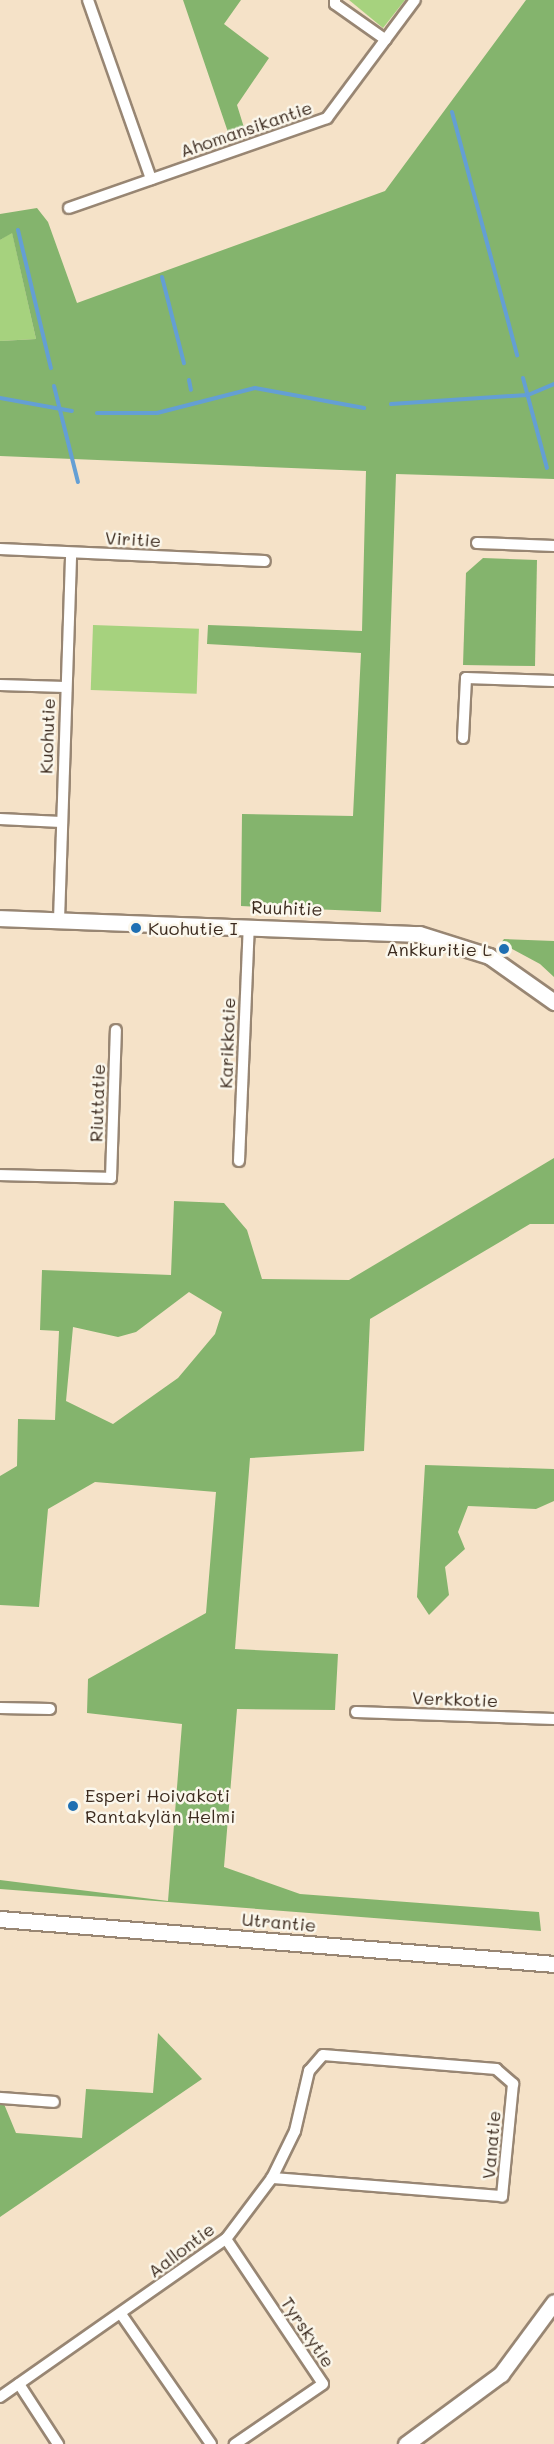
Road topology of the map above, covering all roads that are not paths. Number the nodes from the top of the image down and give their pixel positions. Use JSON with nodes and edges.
{"nodes":[{"id":1,"x":88,"y":0,"type":"edge"},
{"id":2,"x":335,"y":0,"type":"edge"},
{"id":3,"x":415,"y":0,"type":"edge"},
{"id":4,"x":386,"y":40,"type":"junction"},
{"id":5,"x":151,"y":180,"type":"junction"},
{"id":6,"x":69,"y":208,"type":"dead end"},
{"id":7,"x":477,"y":543,"type":"dead end"},
{"id":8,"x":554,"y":546,"type":"edge"},
{"id":9,"x":0,"y":549,"type":"edge"},
{"id":10,"x":71,"y":553,"type":"junction"},
{"id":11,"x":265,"y":561,"type":"dead end"},
{"id":12,"x":554,"y":681,"type":"edge"},
{"id":13,"x":0,"y":685,"type":"edge"},
{"id":14,"x":65,"y":687,"type":"junction"},
{"id":15,"x":463,"y":738,"type":"dead end"},
{"id":16,"x":0,"y":819,"type":"edge"},
{"id":17,"x":61,"y":822,"type":"junction"},
{"id":18,"x":0,"y":918,"type":"edge"},
{"id":19,"x":58,"y":920,"type":"junction"},
{"id":20,"x":249,"y":926,"type":"junction"},
{"id":21,"x":554,"y":1002,"type":"edge"},
{"id":22,"x":116,"y":1030,"type":"dead end"},
{"id":23,"x":239,"y":1161,"type":"dead end"},
{"id":24,"x":0,"y":1175,"type":"edge"},
{"id":25,"x":0,"y":1708,"type":"edge"},
{"id":26,"x":50,"y":1709,"type":"dead end"},
{"id":27,"x":356,"y":1712,"type":"dead end"},
{"id":28,"x":554,"y":1719,"type":"edge"},
{"id":29,"x":0,"y":1919,"type":"edge"},
{"id":30,"x":554,"y":1964,"type":"edge"},
{"id":31,"x":309,"y":2071,"type":"joint"},
{"id":32,"x":0,"y":2097,"type":"edge"},
{"id":33,"x":54,"y":2102,"type":"dead end"},
{"id":34,"x":272,"y":2178,"type":"junction"},
{"id":35,"x":226,"y":2240,"type":"junction"},
{"id":36,"x":554,"y":2302,"type":"edge"},
{"id":37,"x":121,"y":2314,"type":"junction"},
{"id":38,"x":19,"y":2384,"type":"junction"},
{"id":39,"x":0,"y":2397,"type":"edge"},
{"id":40,"x":58,"y":2444,"type":"edge"},
{"id":41,"x":211,"y":2444,"type":"edge"},
{"id":42,"x":235,"y":2444,"type":"edge"},
{"id":43,"x":406,"y":2444,"type":"edge"}],
"edges":[{"from":1,"to":5,"type":"street"},
{"from":2,"to":4,"type":"street"},
{"from":3,"to":4,"type":"street","name":"Ahomansikantie"},
{"from":4,"to":5,"type":"street","name":"Ahomansikantie"},
{"from":5,"to":6,"type":"street","name":"Ahomansikantie"},
{"from":7,"to":8,"type":"street"},
{"from":9,"to":10,"type":"street","name":"Viritie"},
{"from":10,"to":11,"type":"street","name":"Viritie"},
{"from":10,"to":14,"type":"street","name":"Kuohutie"},
{"from":12,"to":15,"type":"street"},
{"from":13,"to":14,"type":"street"},
{"from":14,"to":17,"type":"street","name":"Kuohutie"},
{"from":16,"to":17,"type":"street"},
{"from":17,"to":19,"type":"street","name":"Kuohutie"},
{"from":18,"to":19,"type":"street","name":"Ruuhitie"},
{"from":19,"to":20,"type":"street","name":"Ruuhitie"},
{"from":20,"to":21,"type":"street","name":"Ruuhitie"},
{"from":20,"to":23,"type":"street","name":"Karikkotie"},
{"from":22,"to":24,"type":"street","name":"Riuttatie"},
{"from":25,"to":26,"type":"street"},
{"from":27,"to":28,"type":"street","name":"Verkkotie"},
{"from":29,"to":30,"type":"street","name":"Utrantie"},
{"from":31,"to":34,"type":"street","name":"Aallontie"},
{"from":31,"to":34,"type":"street","name":"Vanatie"},
{"from":32,"to":33,"type":"street"},
{"from":34,"to":35,"type":"street","name":"Aallontie"},
{"from":35,"to":37,"type":"street","name":"Aallontie"},
{"from":35,"to":42,"type":"street","name":"Tyrskytie"},
{"from":36,"to":43,"type":"street"},
{"from":37,"to":38,"type":"street","name":"Aallontie"},
{"from":37,"to":41,"type":"street"},
{"from":38,"to":39,"type":"street","name":"Aallontie"},
{"from":38,"to":40,"type":"street"}]}
